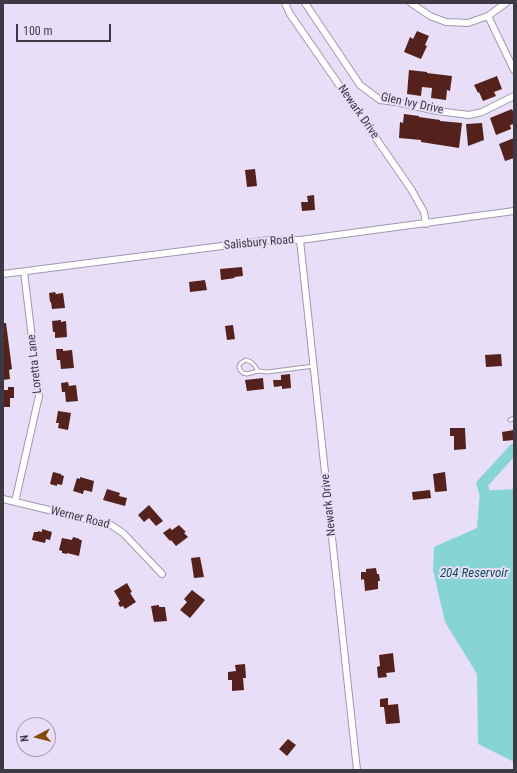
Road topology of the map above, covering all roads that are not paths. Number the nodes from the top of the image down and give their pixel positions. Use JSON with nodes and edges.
{"nodes":[{"id":1,"x":285,"y":3,"type":"edge"},
{"id":2,"x":305,"y":3,"type":"edge"},
{"id":3,"x":412,"y":3,"type":"edge"},
{"id":4,"x":506,"y":3,"type":"edge"},
{"id":5,"x":488,"y":16,"type":"junction"},
{"id":6,"x":514,"y":70,"type":"edge"},
{"id":7,"x":514,"y":96,"type":"edge"},
{"id":8,"x":514,"y":211,"type":"edge"},
{"id":9,"x":426,"y":224,"type":"junction"},
{"id":10,"x":300,"y":240,"type":"junction"},
{"id":11,"x":24,"y":272,"type":"junction"},
{"id":12,"x":3,"y":274,"type":"edge"},
{"id":13,"x":314,"y":366,"type":"junction"},
{"id":14,"x":258,"y":371,"type":"junction"},
{"id":15,"x":3,"y":499,"type":"edge"},
{"id":16,"x":15,"y":502,"type":"junction"},
{"id":17,"x":162,"y":574,"type":"dead end"},
{"id":18,"x":357,"y":770,"type":"edge"}],
"edges":[{"from":1,"to":9,"type":"street","name":"Newark Drive"},
{"from":2,"to":7,"type":"street","name":"Glen Ivy Drive"},
{"from":3,"to":5,"type":"street"},
{"from":4,"to":5,"type":"street"},
{"from":5,"to":6,"type":"street"},
{"from":8,"to":9,"type":"street","name":"Salisbury Road"},
{"from":9,"to":10,"type":"street","name":"Salisbury Road"},
{"from":10,"to":11,"type":"street","name":"Salisbury Road"},
{"from":10,"to":13,"type":"street","name":"Newark Drive"},
{"from":11,"to":12,"type":"street","name":"Salisbury Road"},
{"from":11,"to":16,"type":"street","name":"Loretta Lane"},
{"from":13,"to":14,"type":"lane"},
{"from":13,"to":18,"type":"street","name":"Newark Drive"},
{"from":14,"to":14,"type":"lane"},
{"from":15,"to":16,"type":"street","name":"Werner Road"},
{"from":16,"to":17,"type":"street","name":"Werner Road"}]}
